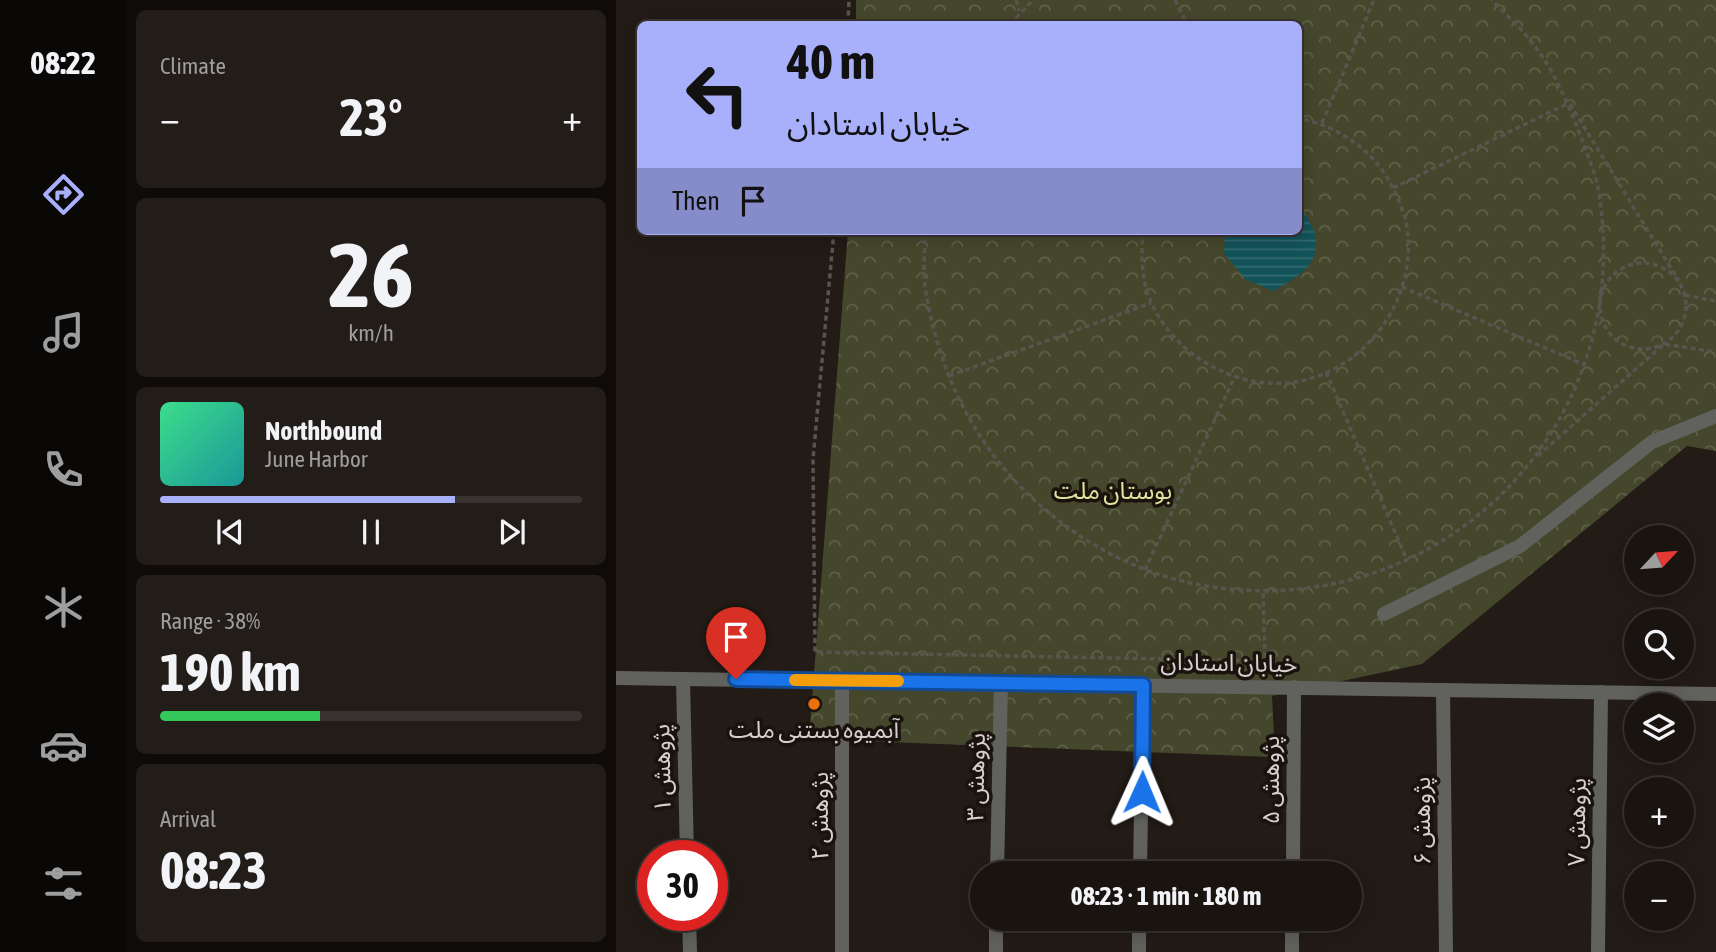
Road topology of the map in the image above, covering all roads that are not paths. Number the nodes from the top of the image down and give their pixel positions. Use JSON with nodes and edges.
{"nodes":[{"id":1,"x":1716,"y":416,"type":"edge"},
{"id":2,"x":1384,"y":614,"type":"dead end"},
{"id":3,"x":616,"y":678,"type":"edge"},
{"id":4,"x":683,"y":679,"type":"junction"},
{"id":5,"x":842,"y":680,"type":"junction"},
{"id":6,"x":1001,"y":682,"type":"junction"},
{"id":7,"x":1143,"y":685,"type":"junction"},
{"id":8,"x":1294,"y":687,"type":"junction"},
{"id":9,"x":1443,"y":690,"type":"junction"},
{"id":10,"x":1601,"y":692,"type":"junction"},
{"id":11,"x":1716,"y":694,"type":"edge"},
{"id":12,"x":687,"y":840,"type":"edge"},
{"id":13,"x":997,"y":861,"type":"edge"},
{"id":14,"x":1140,"y":861,"type":"edge"},
{"id":15,"x":1293,"y":861,"type":"edge"},
{"id":16,"x":689,"y":931,"type":"edge"},
{"id":17,"x":996,"y":931,"type":"edge"},
{"id":18,"x":1139,"y":931,"type":"edge"},
{"id":19,"x":1293,"y":931,"type":"edge"},
{"id":20,"x":690,"y":952,"type":"edge"},
{"id":21,"x":842,"y":952,"type":"edge"},
{"id":22,"x":996,"y":952,"type":"edge"},
{"id":23,"x":1139,"y":952,"type":"edge"},
{"id":24,"x":1292,"y":952,"type":"edge"},
{"id":25,"x":1446,"y":952,"type":"edge"},
{"id":26,"x":1598,"y":952,"type":"edge"}],
"edges":[{"from":1,"to":2,"type":"street"},
{"from":3,"to":4,"type":"street","name":"خیابان استادان"},
{"from":4,"to":5,"type":"street","name":"خیابان استادان"},
{"from":4,"to":12,"type":"street","name":"پژوهش ۱"},
{"from":5,"to":6,"type":"street","name":"خیابان استادان"},
{"from":5,"to":21,"type":"street","name":"پژوهش ۲"},
{"from":6,"to":7,"type":"street","name":"خیابان استادان"},
{"from":6,"to":13,"type":"street","name":"پژوهش ۳"},
{"from":7,"to":8,"type":"street","name":"خیابان استادان"},
{"from":7,"to":14,"type":"street"},
{"from":8,"to":9,"type":"street","name":"خیابان استادان"},
{"from":8,"to":15,"type":"street","name":"پژوهش ۵"},
{"from":9,"to":10,"type":"street","name":"خیابان استادان"},
{"from":9,"to":25,"type":"street","name":"پژوهش ۶"},
{"from":10,"to":11,"type":"street","name":"خیابان استادان"},
{"from":10,"to":26,"type":"street","name":"پژوهش ۷"},
{"from":16,"to":20,"type":"street"},
{"from":17,"to":22,"type":"street"},
{"from":18,"to":23,"type":"street"},
{"from":19,"to":24,"type":"street"}]}
